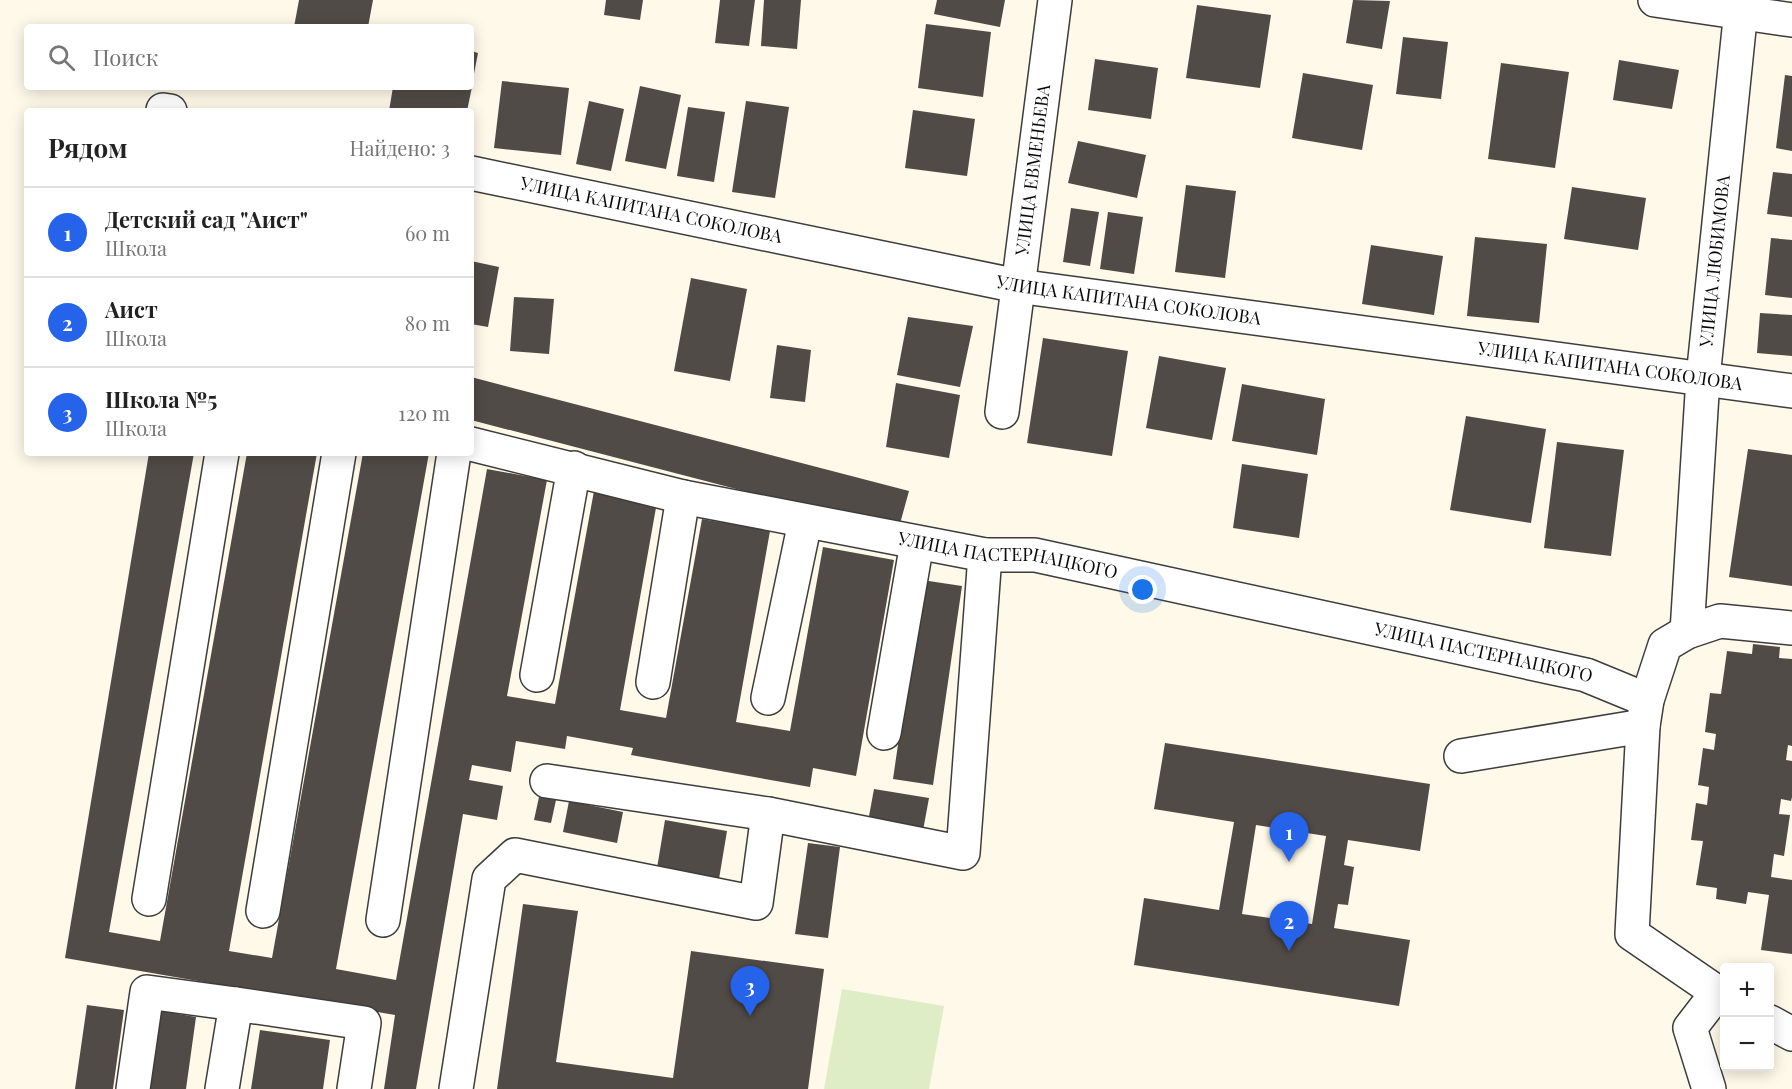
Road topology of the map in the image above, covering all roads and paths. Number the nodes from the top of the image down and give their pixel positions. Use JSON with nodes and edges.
{"nodes":[{"id":1,"x":1055,"y":0,"type":"edge"},
{"id":2,"x":1655,"y":0,"type":"edge"},
{"id":3,"x":1741,"y":6,"type":"edge"},
{"id":4,"x":1792,"y":20,"type":"edge"},
{"id":5,"x":474,"y":174,"type":"edge"},
{"id":6,"x":1018,"y":286,"type":"junction"},
{"id":7,"x":1703,"y":378,"type":"junction"},
{"id":8,"x":1792,"y":391,"type":"edge"},
{"id":9,"x":1002,"y":412,"type":"dead end"},
{"id":10,"x":474,"y":445,"type":"edge"},
{"id":11,"x":222,"y":456,"type":"edge"},
{"id":12,"x":339,"y":456,"type":"edge"},
{"id":13,"x":454,"y":456,"type":"edge"},
{"id":14,"x":574,"y":468,"type":"junction"},
{"id":15,"x":683,"y":497,"type":"junction"},
{"id":16,"x":805,"y":522,"type":"junction"},
{"id":17,"x":917,"y":543,"type":"junction"},
{"id":18,"x":985,"y":555,"type":"junction"},
{"id":19,"x":1792,"y":628,"type":"edge"},
{"id":20,"x":1687,"y":632,"type":"junction"},
{"id":21,"x":537,"y":675,"type":"dead end"},
{"id":22,"x":653,"y":682,"type":"dead end"},
{"id":23,"x":768,"y":698,"type":"dead end"},
{"id":24,"x":1645,"y":713,"type":"junction"},
{"id":25,"x":884,"y":733,"type":"dead end"},
{"id":26,"x":1461,"y":756,"type":"dead end"},
{"id":27,"x":546,"y":781,"type":"dead end"},
{"id":28,"x":768,"y":814,"type":"junction"},
{"id":29,"x":149,"y":899,"type":"dead end"},
{"id":30,"x":263,"y":911,"type":"dead end"},
{"id":31,"x":383,"y":920,"type":"dead end"},
{"id":32,"x":1720,"y":994,"type":"edge"},
{"id":33,"x":1720,"y":996,"type":"edge"},
{"id":34,"x":236,"y":1004,"type":"junction"},
{"id":35,"x":1774,"y":1024,"type":"edge"},
{"id":36,"x":1792,"y":1034,"type":"edge"},
{"id":37,"x":133,"y":1089,"type":"edge"},
{"id":38,"x":222,"y":1089,"type":"edge"},
{"id":39,"x":354,"y":1089,"type":"edge"},
{"id":40,"x":456,"y":1089,"type":"edge"},
{"id":41,"x":1709,"y":1089,"type":"edge"}],
"edges":[{"from":1,"to":6,"type":"street","name":"УЛИЦА ЕВМЕНЬЕВА"},
{"from":2,"to":3,"type":"street"},
{"from":3,"to":4,"type":"street"},
{"from":3,"to":7,"type":"street","name":"УЛИЦА ЛЮБИМОВА"},
{"from":5,"to":6,"type":"street","name":"УЛИЦА КАПИТАНА СОКОЛОВА"},
{"from":6,"to":7,"type":"street","name":"УЛИЦА КАПИТАНА СОКОЛОВА"},
{"from":6,"to":9,"type":"street","name":"УЛИЦА ЕВМЕНЬЕВА"},
{"from":7,"to":8,"type":"street","name":"УЛИЦА КАПИТАНА СОКОЛОВА"},
{"from":7,"to":20,"type":"street","name":"УЛИЦА ЛЮБИМОВА"},
{"from":10,"to":14,"type":"street","name":"УЛИЦА ПАСТЕРНАЦКОГО"},
{"from":11,"to":29,"type":"street"},
{"from":12,"to":30,"type":"street"},
{"from":13,"to":31,"type":"street"},
{"from":14,"to":15,"type":"street","name":"УЛИЦА ПАСТЕРНАЦКОГО"},
{"from":14,"to":21,"type":"street"},
{"from":15,"to":16,"type":"street","name":"УЛИЦА ПАСТЕРНАЦКОГО"},
{"from":15,"to":22,"type":"street"},
{"from":16,"to":17,"type":"street","name":"УЛИЦА ПАСТЕРНАЦКОГО"},
{"from":16,"to":23,"type":"street"},
{"from":17,"to":18,"type":"street","name":"УЛИЦА ПАСТЕРНАЦКОГО"},
{"from":17,"to":25,"type":"street"},
{"from":18,"to":24,"type":"street","name":"УЛИЦА ПАСТЕРНАЦКОГО"},
{"from":18,"to":28,"type":"street"},
{"from":19,"to":20,"type":"street"},
{"from":20,"to":24,"type":"street"},
{"from":24,"to":26,"type":"street"},
{"from":24,"to":32,"type":"street"},
{"from":27,"to":28,"type":"street"},
{"from":28,"to":40,"type":"street"},
{"from":33,"to":41,"type":"street"},
{"from":34,"to":37,"type":"street"},
{"from":34,"to":38,"type":"street"},
{"from":34,"to":39,"type":"street"},
{"from":35,"to":36,"type":"street"}]}
